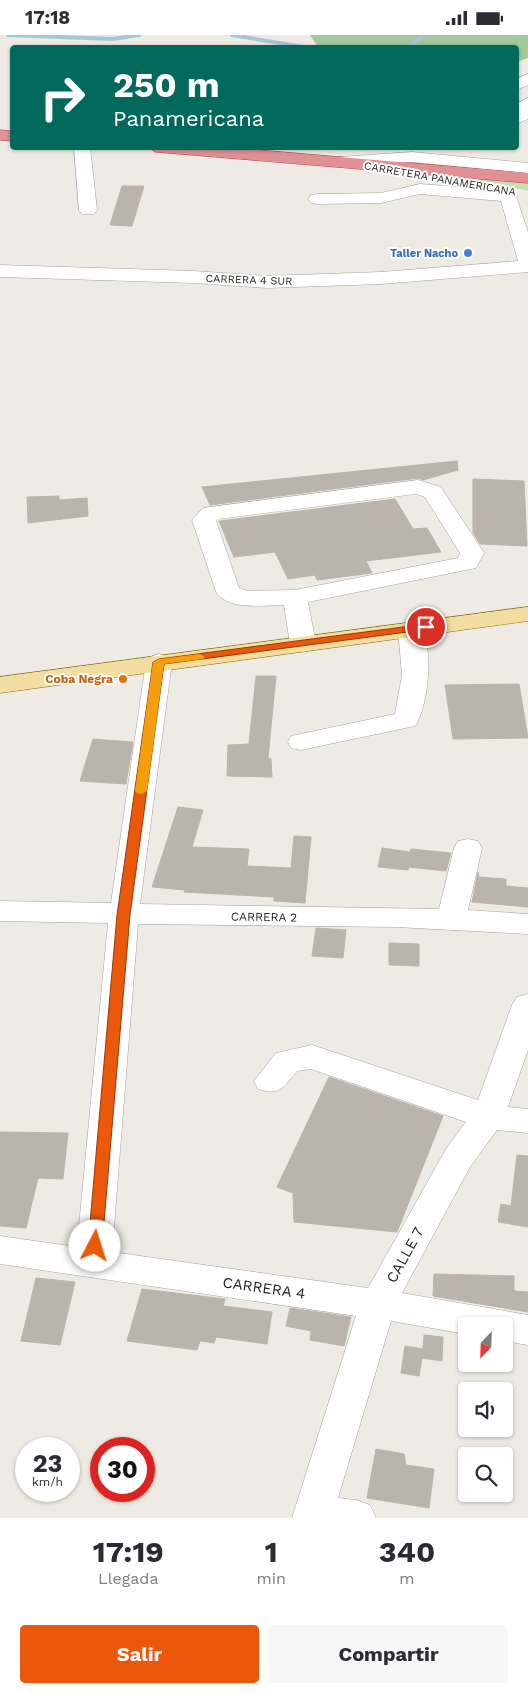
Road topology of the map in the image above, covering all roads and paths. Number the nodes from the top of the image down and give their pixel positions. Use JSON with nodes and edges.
{"nodes":[{"id":1,"x":528,"y":103,"type":"edge"},
{"id":2,"x":519,"y":118,"type":"edge"},
{"id":3,"x":82,"y":150,"type":"edge"},
{"id":4,"x":191,"y":150,"type":"edge"},
{"id":5,"x":496,"y":150,"type":"edge"},
{"id":6,"x":345,"y":163,"type":"junction"},
{"id":7,"x":500,"y":165,"type":"junction"},
{"id":8,"x":528,"y":167,"type":"edge"},
{"id":9,"x":528,"y":178,"type":"edge"},
{"id":10,"x":508,"y":193,"type":"junction"},
{"id":11,"x":528,"y":196,"type":"edge"},
{"id":12,"x":317,"y":199,"type":"dead end"},
{"id":13,"x":88,"y":210,"type":"dead end"},
{"id":14,"x":528,"y":265,"type":"edge"},
{"id":15,"x":0,"y":271,"type":"edge"},
{"id":16,"x":296,"y":597,"type":"junction"},
{"id":17,"x":528,"y":614,"type":"edge"},
{"id":18,"x":410,"y":629,"type":"junction"},
{"id":19,"x":303,"y":644,"type":"junction"},
{"id":20,"x":159,"y":662,"type":"junction"},
{"id":21,"x":0,"y":685,"type":"edge"},
{"id":22,"x":301,"y":742,"type":"dead end"},
{"id":23,"x":468,"y":848,"type":"dead end"},
{"id":24,"x":0,"y":911,"type":"edge"},
{"id":25,"x":124,"y":915,"type":"junction"},
{"id":26,"x":452,"y":919,"type":"junction"},
{"id":27,"x":528,"y":925,"type":"edge"},
{"id":28,"x":528,"y":1006,"type":"edge"},
{"id":29,"x":270,"y":1081,"type":"dead end"},
{"id":30,"x":488,"y":1117,"type":"junction"},
{"id":31,"x":528,"y":1121,"type":"edge"},
{"id":32,"x":0,"y":1250,"type":"edge"},
{"id":33,"x":93,"y":1265,"type":"junction"},
{"id":34,"x":378,"y":1304,"type":"junction"},
{"id":35,"x":528,"y":1330,"type":"edge"},
{"id":36,"x":313,"y":1515,"type":"edge"},
{"id":37,"x":356,"y":1518,"type":"edge"}],
"edges":[{"from":1,"to":2,"type":"street"},
{"from":3,"to":13,"type":"street"},
{"from":4,"to":6,"type":"highway","name":"CARRETERA PANAMERICANA"},
{"from":5,"to":7,"type":"street"},
{"from":6,"to":7,"type":"street"},
{"from":6,"to":9,"type":"highway","name":"CARRETERA PANAMERICANA"},
{"from":6,"to":10,"type":"highway","name":"CARRETERA PANAMERICANA"},
{"from":7,"to":8,"type":"street"},
{"from":10,"to":11,"type":"highway","name":"CARRETERA PANAMERICANA"},
{"from":10,"to":12,"type":"street"},
{"from":10,"to":14,"type":"street"},
{"from":14,"to":15,"type":"street","name":"CARRERA 4 SUR"},
{"from":16,"to":16,"type":"street"},
{"from":16,"to":19,"type":"street"},
{"from":17,"to":18,"type":"main road"},
{"from":18,"to":19,"type":"main road"},
{"from":18,"to":22,"type":"street"},
{"from":19,"to":20,"type":"main road"},
{"from":20,"to":21,"type":"main road"},
{"from":20,"to":25,"type":"street"},
{"from":23,"to":26,"type":"street"},
{"from":24,"to":25,"type":"street","name":"CARRERA 2"},
{"from":25,"to":26,"type":"street","name":"CARRERA 2"},
{"from":25,"to":33,"type":"street"},
{"from":26,"to":27,"type":"street","name":"CARRERA 2"},
{"from":28,"to":30,"type":"street","name":"CALLE 7"},
{"from":29,"to":30,"type":"street"},
{"from":30,"to":31,"type":"street"},
{"from":30,"to":34,"type":"street","name":"CALLE 7"},
{"from":32,"to":33,"type":"street","name":"CARRERA 4"},
{"from":33,"to":34,"type":"street","name":"CARRERA 4"},
{"from":34,"to":35,"type":"street","name":"CARRERA 4"},
{"from":34,"to":36,"type":"street","name":"CALLE 7"},
{"from":36,"to":37,"type":"street"}]}
